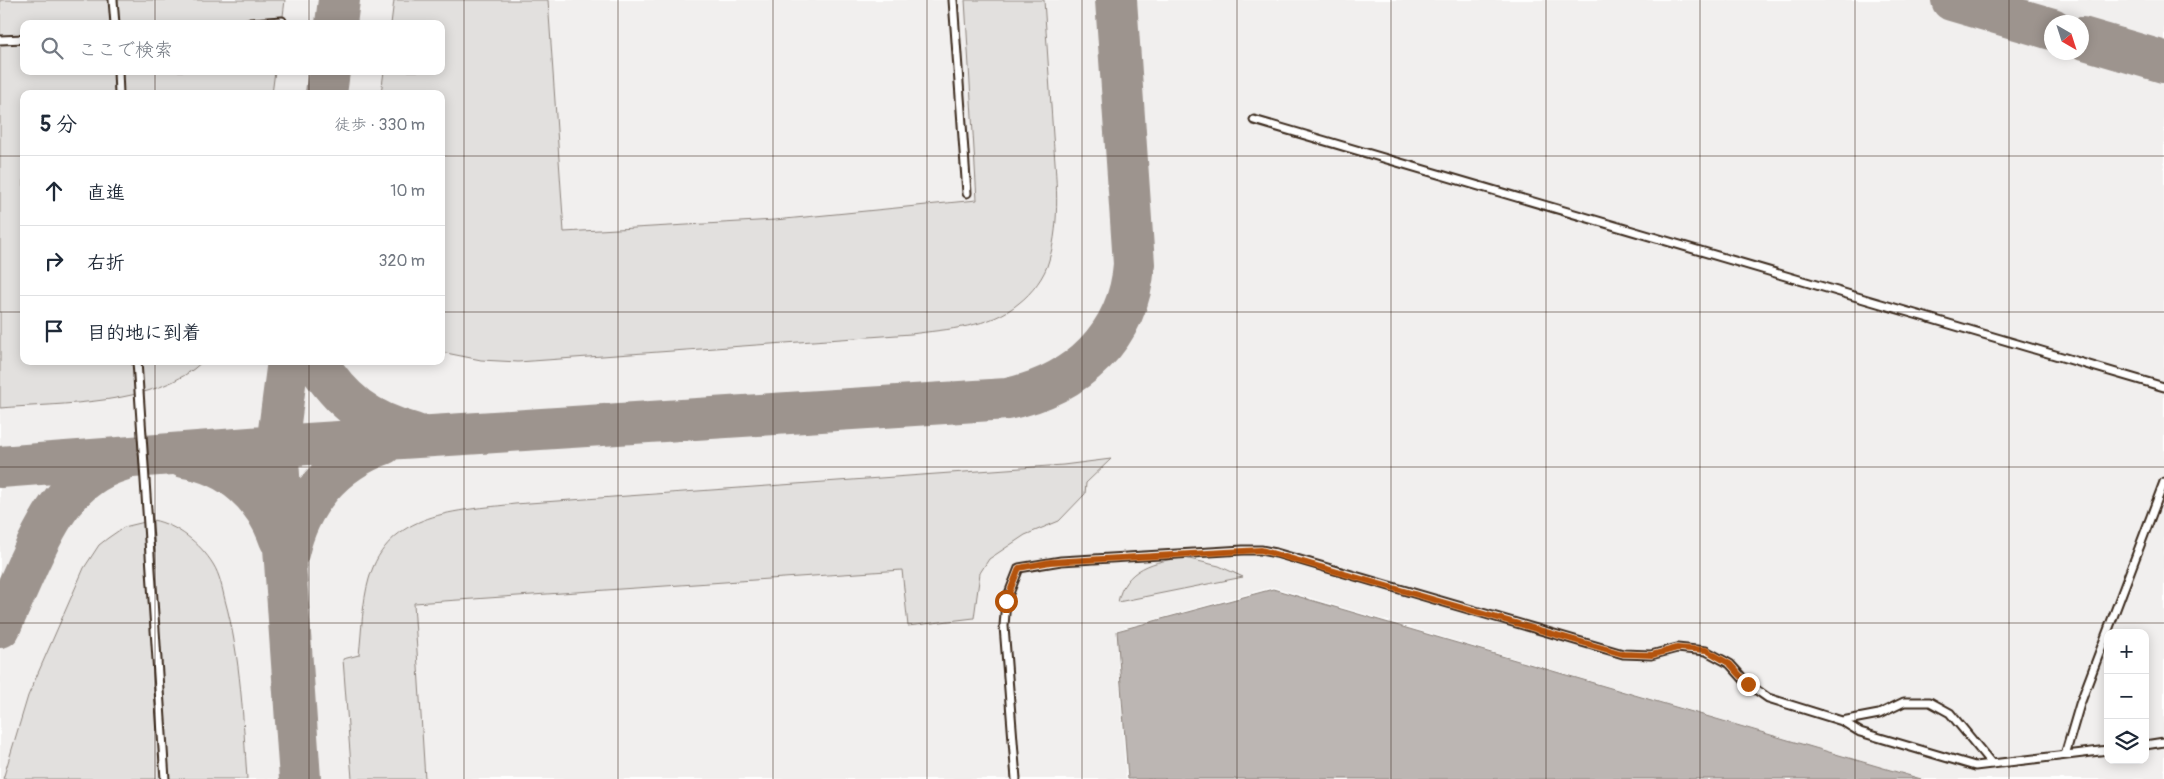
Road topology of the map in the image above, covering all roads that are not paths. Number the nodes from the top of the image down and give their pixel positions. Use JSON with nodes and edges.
{"nodes":[{"id":1,"x":113,"y":0,"type":"edge"},
{"id":2,"x":953,"y":0,"type":"edge"},
{"id":3,"x":115,"y":20,"type":"edge"},
{"id":4,"x":20,"y":39,"type":"edge"},
{"id":5,"x":0,"y":40,"type":"edge"},
{"id":6,"x":118,"y":75,"type":"edge"},
{"id":7,"x":119,"y":90,"type":"edge"},
{"id":8,"x":1254,"y":120,"type":"dead end"},
{"id":9,"x":967,"y":193,"type":"dead end"},
{"id":10,"x":137,"y":365,"type":"edge"},
{"id":11,"x":2164,"y":387,"type":"edge"},
{"id":12,"x":2164,"y":482,"type":"edge"},
{"id":13,"x":1842,"y":721,"type":"junction"},
{"id":14,"x":2164,"y":742,"type":"edge"},
{"id":15,"x":2149,"y":744,"type":"edge"},
{"id":16,"x":2104,"y":750,"type":"edge"},
{"id":17,"x":2065,"y":755,"type":"junction"},
{"id":18,"x":1992,"y":764,"type":"junction"},
{"id":19,"x":165,"y":779,"type":"edge"},
{"id":20,"x":1016,"y":779,"type":"edge"}],
"edges":[{"from":1,"to":3,"type":"lane"},
{"from":2,"to":9,"type":"lane"},
{"from":4,"to":5,"type":"lane"},
{"from":6,"to":7,"type":"lane"},
{"from":8,"to":11,"type":"lane"},
{"from":10,"to":19,"type":"lane"},
{"from":12,"to":17,"type":"lane"},
{"from":13,"to":18,"type":"lane"},
{"from":13,"to":18,"type":"lane"},
{"from":13,"to":20,"type":"lane"},
{"from":14,"to":15,"type":"lane"},
{"from":16,"to":17,"type":"lane"},
{"from":17,"to":18,"type":"lane"}]}
